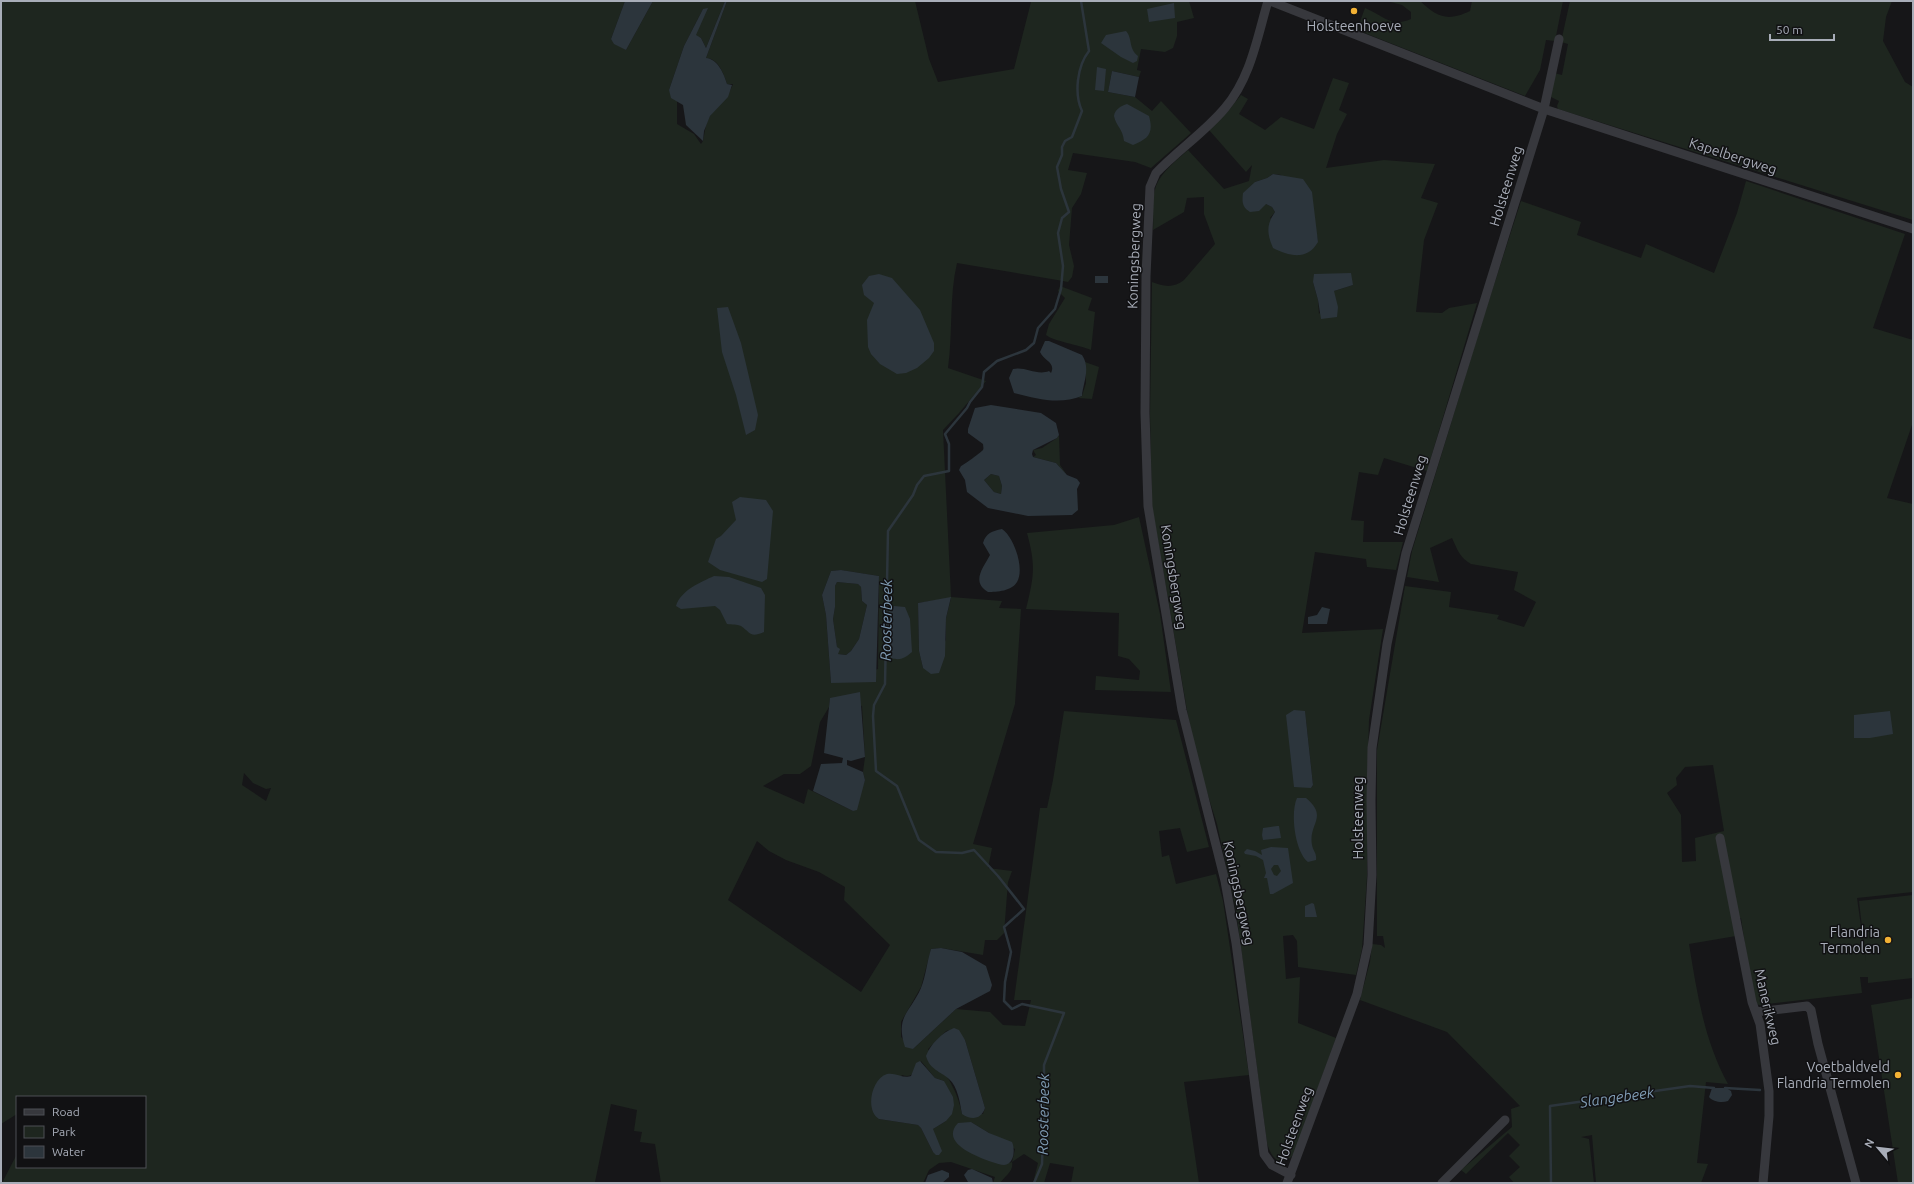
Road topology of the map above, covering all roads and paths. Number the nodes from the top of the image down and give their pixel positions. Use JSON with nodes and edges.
{"nodes":[{"id":1,"x":1269,"y":1,"type":"edge"},
{"id":2,"x":1559,"y":39,"type":"dead end"},
{"id":3,"x":1544,"y":109,"type":"junction"},
{"id":4,"x":1913,"y":229,"type":"edge"},
{"id":5,"x":1720,"y":838,"type":"dead end"},
{"id":6,"x":1756,"y":1012,"type":"junction"},
{"id":7,"x":1505,"y":1120,"type":"dead end"},
{"id":8,"x":1289,"y":1179,"type":"edge"},
{"id":9,"x":1442,"y":1183,"type":"edge"},
{"id":10,"x":1763,"y":1183,"type":"edge"},
{"id":11,"x":1856,"y":1183,"type":"edge"}],
"edges":[{"from":1,"to":3,"type":"street"},
{"from":1,"to":8,"type":"street","name":"Koningsbergweg"},
{"from":2,"to":3,"type":"street","name":"Holsteenweg"},
{"from":3,"to":4,"type":"street","name":"Kapelbergweg"},
{"from":3,"to":8,"type":"street","name":"Holsteenweg"},
{"from":5,"to":6,"type":"street","name":"Manerikweg"},
{"from":6,"to":10,"type":"street","name":"Manerikweg"},
{"from":6,"to":11,"type":"street"},
{"from":7,"to":9,"type":"street"}]}
